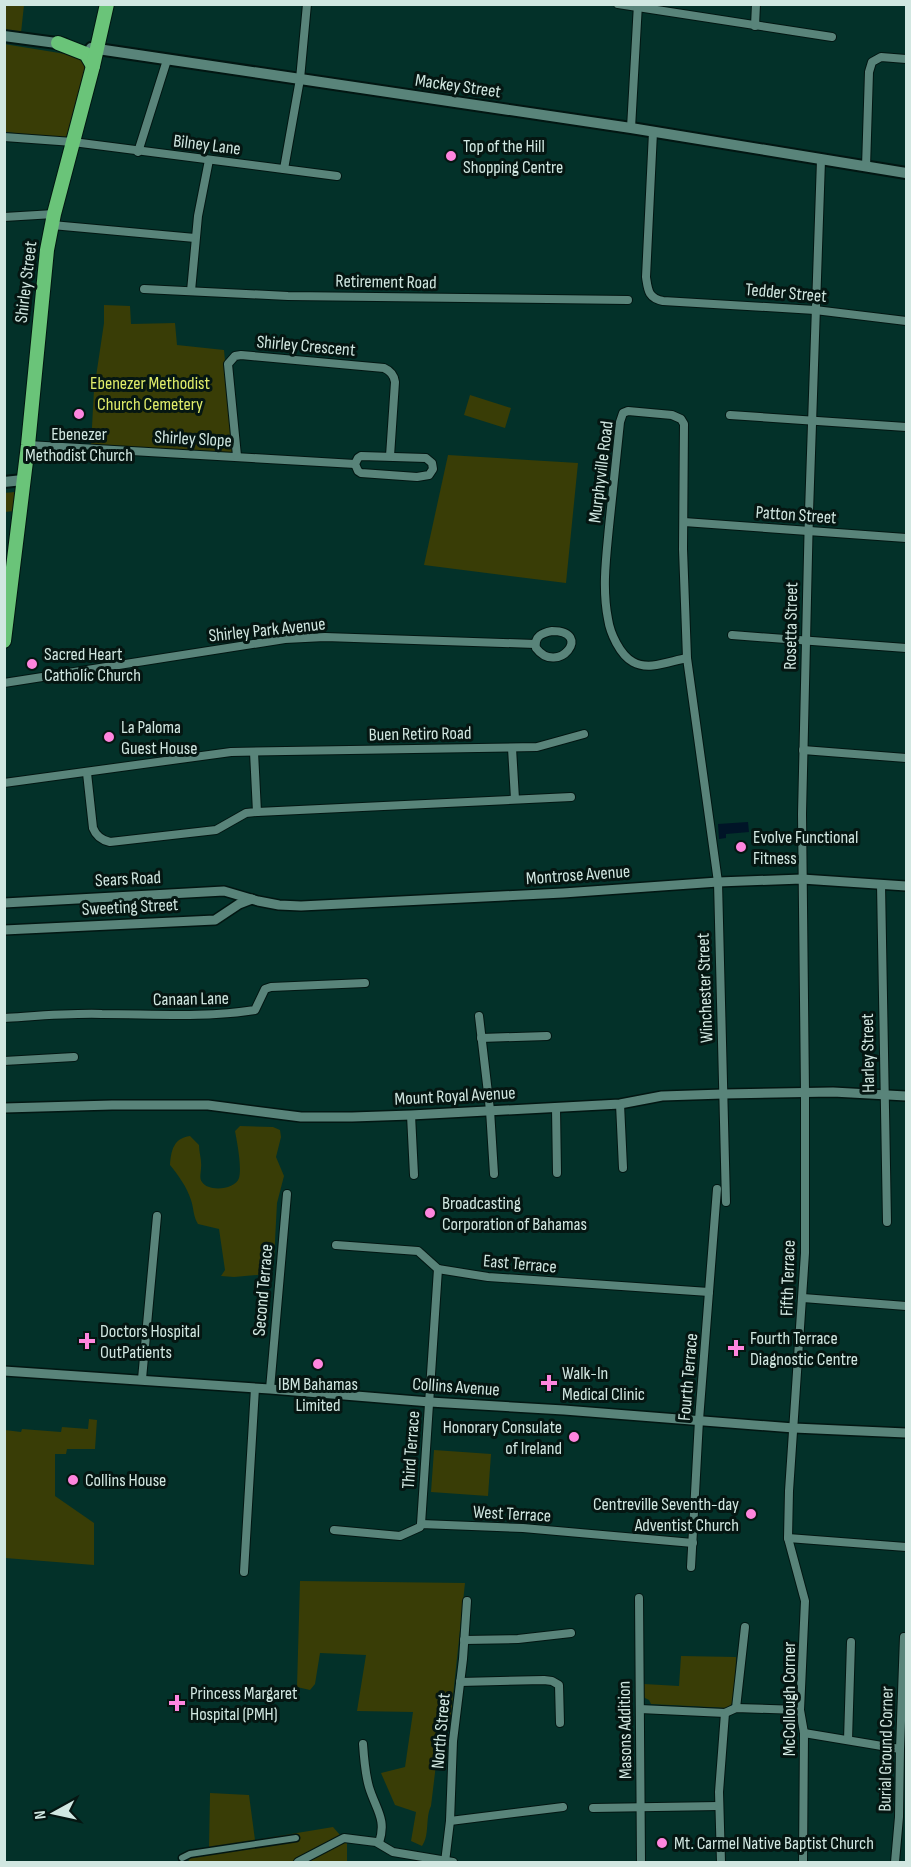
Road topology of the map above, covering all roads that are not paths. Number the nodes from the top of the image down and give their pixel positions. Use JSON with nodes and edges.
{"nodes":[{"id":1,"x":107,"y":4,"type":"edge"},
{"id":2,"x":307,"y":4,"type":"edge"},
{"id":3,"x":618,"y":4,"type":"edge"},
{"id":4,"x":756,"y":4,"type":"edge"},
{"id":5,"x":638,"y":6,"type":"edge"},
{"id":6,"x":755,"y":26,"type":"junction"},
{"id":7,"x":4,"y":36,"type":"edge"},
{"id":8,"x":832,"y":37,"type":"dead end"},
{"id":9,"x":58,"y":43,"type":"junction"},
{"id":10,"x":97,"y":49,"type":"junction"},
{"id":11,"x":906,"y":59,"type":"edge"},
{"id":12,"x":167,"y":60,"type":"junction"},
{"id":13,"x":93,"y":66,"type":"junction"},
{"id":14,"x":300,"y":79,"type":"junction"},
{"id":15,"x":631,"y":128,"type":"junction"},
{"id":16,"x":652,"y":132,"type":"junction"},
{"id":17,"x":4,"y":137,"type":"edge"},
{"id":18,"x":74,"y":142,"type":"junction"},
{"id":19,"x":138,"y":152,"type":"junction"},
{"id":20,"x":208,"y":160,"type":"junction"},
{"id":21,"x":821,"y":160,"type":"junction"},
{"id":22,"x":866,"y":167,"type":"junction"},
{"id":23,"x":284,"y":170,"type":"junction"},
{"id":24,"x":906,"y":173,"type":"edge"},
{"id":25,"x":337,"y":176,"type":"dead end"},
{"id":26,"x":4,"y":217,"type":"edge"},
{"id":27,"x":53,"y":220,"type":"junction"},
{"id":28,"x":195,"y":238,"type":"junction"},
{"id":29,"x":144,"y":289,"type":"dead end"},
{"id":30,"x":191,"y":291,"type":"junction"},
{"id":31,"x":628,"y":300,"type":"dead end"},
{"id":32,"x":816,"y":310,"type":"junction"},
{"id":33,"x":906,"y":313,"type":"edge"},
{"id":34,"x":906,"y":321,"type":"edge"},
{"id":35,"x":730,"y":415,"type":"dead end"},
{"id":36,"x":812,"y":421,"type":"junction"},
{"id":37,"x":906,"y":427,"type":"edge"},
{"id":38,"x":28,"y":445,"type":"junction"},
{"id":39,"x":237,"y":456,"type":"junction"},
{"id":40,"x":390,"y":456,"type":"junction"},
{"id":41,"x":355,"y":464,"type":"junction"},
{"id":42,"x":23,"y":480,"type":"junction"},
{"id":43,"x":4,"y":482,"type":"edge"},
{"id":44,"x":684,"y":522,"type":"junction"},
{"id":45,"x":808,"y":531,"type":"junction"},
{"id":46,"x":906,"y":538,"type":"edge"},
{"id":47,"x":732,"y":635,"type":"dead end"},
{"id":48,"x":5,"y":637,"type":"edge"},
{"id":49,"x":806,"y":639,"type":"junction"},
{"id":50,"x":535,"y":644,"type":"junction"},
{"id":51,"x":906,"y":648,"type":"edge"},
{"id":52,"x":687,"y":658,"type":"junction"},
{"id":53,"x":4,"y":683,"type":"edge"},
{"id":54,"x":584,"y":734,"type":"dead end"},
{"id":55,"x":512,"y":748,"type":"junction"},
{"id":56,"x":803,"y":750,"type":"junction"},
{"id":57,"x":255,"y":752,"type":"junction"},
{"id":58,"x":906,"y":758,"type":"edge"},
{"id":59,"x":87,"y":773,"type":"junction"},
{"id":60,"x":4,"y":783,"type":"edge"},
{"id":61,"x":571,"y":797,"type":"dead end"},
{"id":62,"x":514,"y":799,"type":"junction"},
{"id":63,"x":257,"y":812,"type":"junction"},
{"id":64,"x":802,"y":879,"type":"junction"},
{"id":65,"x":718,"y":882,"type":"junction"},
{"id":66,"x":881,"y":884,"type":"junction"},
{"id":67,"x":906,"y":886,"type":"edge"},
{"id":68,"x":252,"y":899,"type":"junction"},
{"id":69,"x":4,"y":903,"type":"edge"},
{"id":70,"x":4,"y":930,"type":"edge"},
{"id":71,"x":365,"y":983,"type":"dead end"},
{"id":72,"x":479,"y":1016,"type":"dead end"},
{"id":73,"x":4,"y":1018,"type":"edge"},
{"id":74,"x":547,"y":1036,"type":"dead end"},
{"id":75,"x":481,"y":1038,"type":"junction"},
{"id":76,"x":74,"y":1058,"type":"dead end"},
{"id":77,"x":4,"y":1061,"type":"edge"},
{"id":78,"x":805,"y":1092,"type":"junction"},
{"id":79,"x":723,"y":1094,"type":"junction"},
{"id":80,"x":884,"y":1094,"type":"junction"},
{"id":81,"x":906,"y":1096,"type":"edge"},
{"id":82,"x":620,"y":1104,"type":"junction"},
{"id":83,"x":4,"y":1108,"type":"edge"},
{"id":84,"x":556,"y":1108,"type":"junction"},
{"id":85,"x":490,"y":1110,"type":"junction"},
{"id":86,"x":411,"y":1115,"type":"junction"},
{"id":87,"x":623,"y":1168,"type":"dead end"},
{"id":88,"x":494,"y":1173,"type":"dead end"},
{"id":89,"x":556,"y":1173,"type":"dead end"},
{"id":90,"x":414,"y":1175,"type":"dead end"},
{"id":91,"x":717,"y":1189,"type":"dead end"},
{"id":92,"x":287,"y":1194,"type":"dead end"},
{"id":93,"x":726,"y":1202,"type":"dead end"},
{"id":94,"x":157,"y":1216,"type":"dead end"},
{"id":95,"x":887,"y":1222,"type":"dead end"},
{"id":96,"x":336,"y":1245,"type":"dead end"},
{"id":97,"x":438,"y":1269,"type":"junction"},
{"id":98,"x":709,"y":1292,"type":"junction"},
{"id":99,"x":803,"y":1298,"type":"junction"},
{"id":100,"x":906,"y":1306,"type":"edge"},
{"id":101,"x":4,"y":1371,"type":"edge"},
{"id":102,"x":142,"y":1380,"type":"junction"},
{"id":103,"x":255,"y":1388,"type":"junction"},
{"id":104,"x":270,"y":1389,"type":"junction"},
{"id":105,"x":430,"y":1402,"type":"junction"},
{"id":106,"x":699,"y":1420,"type":"junction"},
{"id":107,"x":794,"y":1428,"type":"junction"},
{"id":108,"x":906,"y":1434,"type":"edge"},
{"id":109,"x":421,"y":1524,"type":"junction"},
{"id":110,"x":334,"y":1530,"type":"dead end"},
{"id":111,"x":788,"y":1538,"type":"junction"},
{"id":112,"x":693,"y":1543,"type":"junction"},
{"id":113,"x":906,"y":1547,"type":"edge"},
{"id":114,"x":691,"y":1567,"type":"dead end"},
{"id":115,"x":244,"y":1572,"type":"dead end"},
{"id":116,"x":639,"y":1598,"type":"dead end"},
{"id":117,"x":467,"y":1601,"type":"dead end"},
{"id":118,"x":745,"y":1627,"type":"dead end"},
{"id":119,"x":571,"y":1633,"type":"dead end"},
{"id":120,"x":904,"y":1637,"type":"dead end"},
{"id":121,"x":464,"y":1640,"type":"junction"},
{"id":122,"x":851,"y":1642,"type":"dead end"},
{"id":123,"x":460,"y":1682,"type":"junction"},
{"id":124,"x":736,"y":1708,"type":"junction"},
{"id":125,"x":640,"y":1709,"type":"junction"},
{"id":126,"x":800,"y":1710,"type":"junction"},
{"id":127,"x":724,"y":1713,"type":"junction"},
{"id":128,"x":560,"y":1723,"type":"dead end"},
{"id":129,"x":804,"y":1733,"type":"junction"},
{"id":130,"x":848,"y":1740,"type":"junction"},
{"id":131,"x":363,"y":1744,"type":"dead end"},
{"id":132,"x":900,"y":1749,"type":"junction"},
{"id":133,"x":720,"y":1806,"type":"junction"},
{"id":134,"x":563,"y":1807,"type":"dead end"},
{"id":135,"x":641,"y":1807,"type":"junction"},
{"id":136,"x":593,"y":1808,"type":"dead end"},
{"id":137,"x":450,"y":1821,"type":"junction"},
{"id":138,"x":296,"y":1838,"type":"dead end"},
{"id":139,"x":379,"y":1843,"type":"junction"},
{"id":140,"x":393,"y":1852,"type":"junction"},
{"id":141,"x":182,"y":1858,"type":"dead end"},
{"id":142,"x":448,"y":1862,"type":"edge"},
{"id":143,"x":298,"y":1863,"type":"edge"},
{"id":144,"x":392,"y":1863,"type":"edge"},
{"id":145,"x":640,"y":1863,"type":"edge"},
{"id":146,"x":721,"y":1863,"type":"edge"},
{"id":147,"x":803,"y":1863,"type":"edge"},
{"id":148,"x":895,"y":1863,"type":"edge"}],
"edges":[{"from":1,"to":10,"type":"highway","name":"Shirley Street"},
{"from":2,"to":14,"type":"street"},
{"from":3,"to":5,"type":"street"},
{"from":4,"to":6,"type":"street"},
{"from":5,"to":6,"type":"street"},
{"from":5,"to":15,"type":"street"},
{"from":6,"to":8,"type":"street"},
{"from":7,"to":9,"type":"main road","name":"Mackey Street"},
{"from":9,"to":10,"type":"main road","name":"Mackey Street"},
{"from":9,"to":13,"type":"highway"},
{"from":10,"to":12,"type":"main road","name":"Mackey Street"},
{"from":10,"to":13,"type":"highway","name":"Shirley Street"},
{"from":11,"to":22,"type":"street"},
{"from":12,"to":14,"type":"main road","name":"Mackey Street"},
{"from":12,"to":19,"type":"street"},
{"from":13,"to":18,"type":"highway","name":"Shirley Street"},
{"from":14,"to":15,"type":"main road","name":"Mackey Street"},
{"from":14,"to":23,"type":"street"},
{"from":15,"to":16,"type":"main road","name":"Mackey Street"},
{"from":16,"to":21,"type":"main road","name":"Mackey Street"},
{"from":16,"to":32,"type":"street","name":"Tedder Street"},
{"from":17,"to":18,"type":"street","name":"Bilney Lane"},
{"from":18,"to":19,"type":"street","name":"Bilney Lane"},
{"from":18,"to":27,"type":"highway","name":"Shirley Street"},
{"from":19,"to":20,"type":"street","name":"Bilney Lane"},
{"from":20,"to":23,"type":"street","name":"Bilney Lane"},
{"from":20,"to":28,"type":"street"},
{"from":21,"to":22,"type":"main road","name":"Mackey Street"},
{"from":21,"to":32,"type":"street","name":"Rosetta Street"},
{"from":22,"to":24,"type":"main road","name":"Mackey Street"},
{"from":23,"to":25,"type":"street","name":"Bilney Lane"},
{"from":26,"to":27,"type":"street"},
{"from":27,"to":28,"type":"street"},
{"from":27,"to":38,"type":"highway","name":"Shirley Street"},
{"from":28,"to":30,"type":"street"},
{"from":29,"to":30,"type":"street","name":"Retirement Road"},
{"from":30,"to":31,"type":"street","name":"Retirement Road"},
{"from":32,"to":34,"type":"street","name":"Tedder Street"},
{"from":32,"to":36,"type":"street","name":"Rosetta Street"},
{"from":33,"to":34,"type":"street"},
{"from":35,"to":36,"type":"street"},
{"from":36,"to":37,"type":"street"},
{"from":36,"to":45,"type":"street","name":"Rosetta Street"},
{"from":38,"to":39,"type":"street","name":"Shirley Slope"},
{"from":38,"to":42,"type":"highway","name":"Shirley Street"},
{"from":39,"to":40,"type":"street","name":"Shirley Crescent"},
{"from":39,"to":41,"type":"street","name":"Shirley Slope"},
{"from":40,"to":41,"type":"street","name":"Shirley Slope"},
{"from":40,"to":41,"type":"street","name":"Shirley Slope"},
{"from":42,"to":43,"type":"main road"},
{"from":42,"to":48,"type":"highway","name":"Shirley Street"},
{"from":44,"to":45,"type":"street","name":"Patton Street"},
{"from":44,"to":52,"type":"street","name":"Murphyville Road"},
{"from":44,"to":52,"type":"street","name":"Murphyville Road"},
{"from":45,"to":46,"type":"street","name":"Patton Street"},
{"from":45,"to":49,"type":"street","name":"Rosetta Street"},
{"from":47,"to":49,"type":"street"},
{"from":49,"to":51,"type":"street"},
{"from":49,"to":56,"type":"street","name":"Rosetta Street"},
{"from":50,"to":50,"type":"street","name":"Shirley Park Avenue"},
{"from":50,"to":53,"type":"street","name":"Shirley Park Avenue"},
{"from":52,"to":65,"type":"street","name":"Murphyville Road"},
{"from":54,"to":55,"type":"street","name":"Buen Retiro Road"},
{"from":55,"to":57,"type":"street","name":"Buen Retiro Road"},
{"from":55,"to":62,"type":"street"},
{"from":56,"to":58,"type":"street"},
{"from":56,"to":64,"type":"street","name":"Rosetta Street"},
{"from":57,"to":59,"type":"street","name":"Buen Retiro Road"},
{"from":57,"to":63,"type":"street"},
{"from":59,"to":60,"type":"street","name":"Buen Retiro Road"},
{"from":59,"to":63,"type":"street"},
{"from":61,"to":62,"type":"street"},
{"from":62,"to":63,"type":"street"},
{"from":64,"to":65,"type":"street","name":"Montrose Avenue"},
{"from":64,"to":66,"type":"street","name":"Montrose Avenue"},
{"from":64,"to":78,"type":"street","name":"Rosetta Street"},
{"from":65,"to":68,"type":"street","name":"Montrose Avenue"},
{"from":65,"to":79,"type":"street","name":"Winchester Street"},
{"from":66,"to":67,"type":"street","name":"Montrose Avenue"},
{"from":66,"to":80,"type":"street","name":"Harley Street"},
{"from":68,"to":69,"type":"street","name":"Sears Road"},
{"from":68,"to":70,"type":"street","name":"Sweeting Street"},
{"from":71,"to":73,"type":"street","name":"Canaan Lane"},
{"from":72,"to":75,"type":"street"},
{"from":74,"to":75,"type":"street"},
{"from":75,"to":85,"type":"street"},
{"from":76,"to":77,"type":"street"},
{"from":78,"to":79,"type":"street","name":"Mount Royal Avenue"},
{"from":78,"to":80,"type":"street","name":"Mount Royal Avenue"},
{"from":78,"to":99,"type":"street","name":"Fifth Terrace"},
{"from":79,"to":82,"type":"street","name":"Mount Royal Avenue"},
{"from":79,"to":93,"type":"street"},
{"from":80,"to":81,"type":"street","name":"Mount Royal Avenue"},
{"from":80,"to":95,"type":"street","name":"Harley Street"},
{"from":82,"to":84,"type":"street","name":"Mount Royal Avenue"},
{"from":82,"to":87,"type":"street"},
{"from":83,"to":86,"type":"street","name":"Mount Royal Avenue"},
{"from":84,"to":85,"type":"street","name":"Mount Royal Avenue"},
{"from":84,"to":89,"type":"street"},
{"from":85,"to":86,"type":"street","name":"Mount Royal Avenue"},
{"from":85,"to":88,"type":"street"},
{"from":86,"to":90,"type":"street"},
{"from":91,"to":98,"type":"street","name":"Fourth Terrace"},
{"from":92,"to":104,"type":"street","name":"Second Terrace"},
{"from":94,"to":102,"type":"street"},
{"from":96,"to":97,"type":"street","name":"East Terrace"},
{"from":97,"to":98,"type":"street","name":"East Terrace"},
{"from":97,"to":105,"type":"street","name":"Third Terrace"},
{"from":98,"to":106,"type":"street","name":"Fourth Terrace"},
{"from":99,"to":100,"type":"street"},
{"from":99,"to":107,"type":"street","name":"Fifth Terrace"},
{"from":101,"to":102,"type":"street","name":"Collins Avenue"},
{"from":102,"to":103,"type":"street","name":"Collins Avenue"},
{"from":103,"to":104,"type":"street","name":"Collins Avenue"},
{"from":103,"to":115,"type":"street"},
{"from":104,"to":105,"type":"street","name":"Collins Avenue"},
{"from":105,"to":106,"type":"street","name":"Collins Avenue"},
{"from":105,"to":109,"type":"street","name":"Third Terrace"},
{"from":106,"to":107,"type":"street","name":"Collins Avenue"},
{"from":106,"to":112,"type":"street","name":"Fourth Terrace"},
{"from":107,"to":108,"type":"street","name":"Collins Avenue"},
{"from":107,"to":111,"type":"street","name":"Fifth Terrace"},
{"from":109,"to":110,"type":"street","name":"West Terrace"},
{"from":109,"to":112,"type":"street","name":"West Terrace"},
{"from":111,"to":113,"type":"street"},
{"from":111,"to":126,"type":"street","name":"McCollough Corner"},
{"from":112,"to":114,"type":"street","name":"Fourth Terrace"},
{"from":116,"to":125,"type":"street","name":"Masons Addition"},
{"from":117,"to":121,"type":"street","name":"North Street"},
{"from":118,"to":124,"type":"street"},
{"from":119,"to":121,"type":"street"},
{"from":120,"to":132,"type":"street","name":"Burial Ground Corner"},
{"from":121,"to":123,"type":"street","name":"North Street"},
{"from":122,"to":130,"type":"street"},
{"from":123,"to":128,"type":"street"},
{"from":123,"to":137,"type":"street","name":"North Street"},
{"from":124,"to":126,"type":"street"},
{"from":124,"to":127,"type":"street"},
{"from":125,"to":127,"type":"street"},
{"from":125,"to":135,"type":"street","name":"Masons Addition"},
{"from":126,"to":129,"type":"street","name":"McCollough Corner"},
{"from":127,"to":133,"type":"street"},
{"from":129,"to":130,"type":"street"},
{"from":129,"to":147,"type":"street","name":"McCollough Corner"},
{"from":130,"to":132,"type":"street"},
{"from":131,"to":139,"type":"street"},
{"from":132,"to":148,"type":"street","name":"Burial Ground Corner"},
{"from":133,"to":135,"type":"street"},
{"from":133,"to":146,"type":"street"},
{"from":134,"to":137,"type":"street"},
{"from":135,"to":136,"type":"street"},
{"from":135,"to":145,"type":"street","name":"Masons Addition"},
{"from":137,"to":142,"type":"street","name":"North Street"},
{"from":138,"to":141,"type":"street"},
{"from":139,"to":140,"type":"street"},
{"from":139,"to":143,"type":"street"},
{"from":140,"to":142,"type":"street"},
{"from":140,"to":144,"type":"street"}]}
